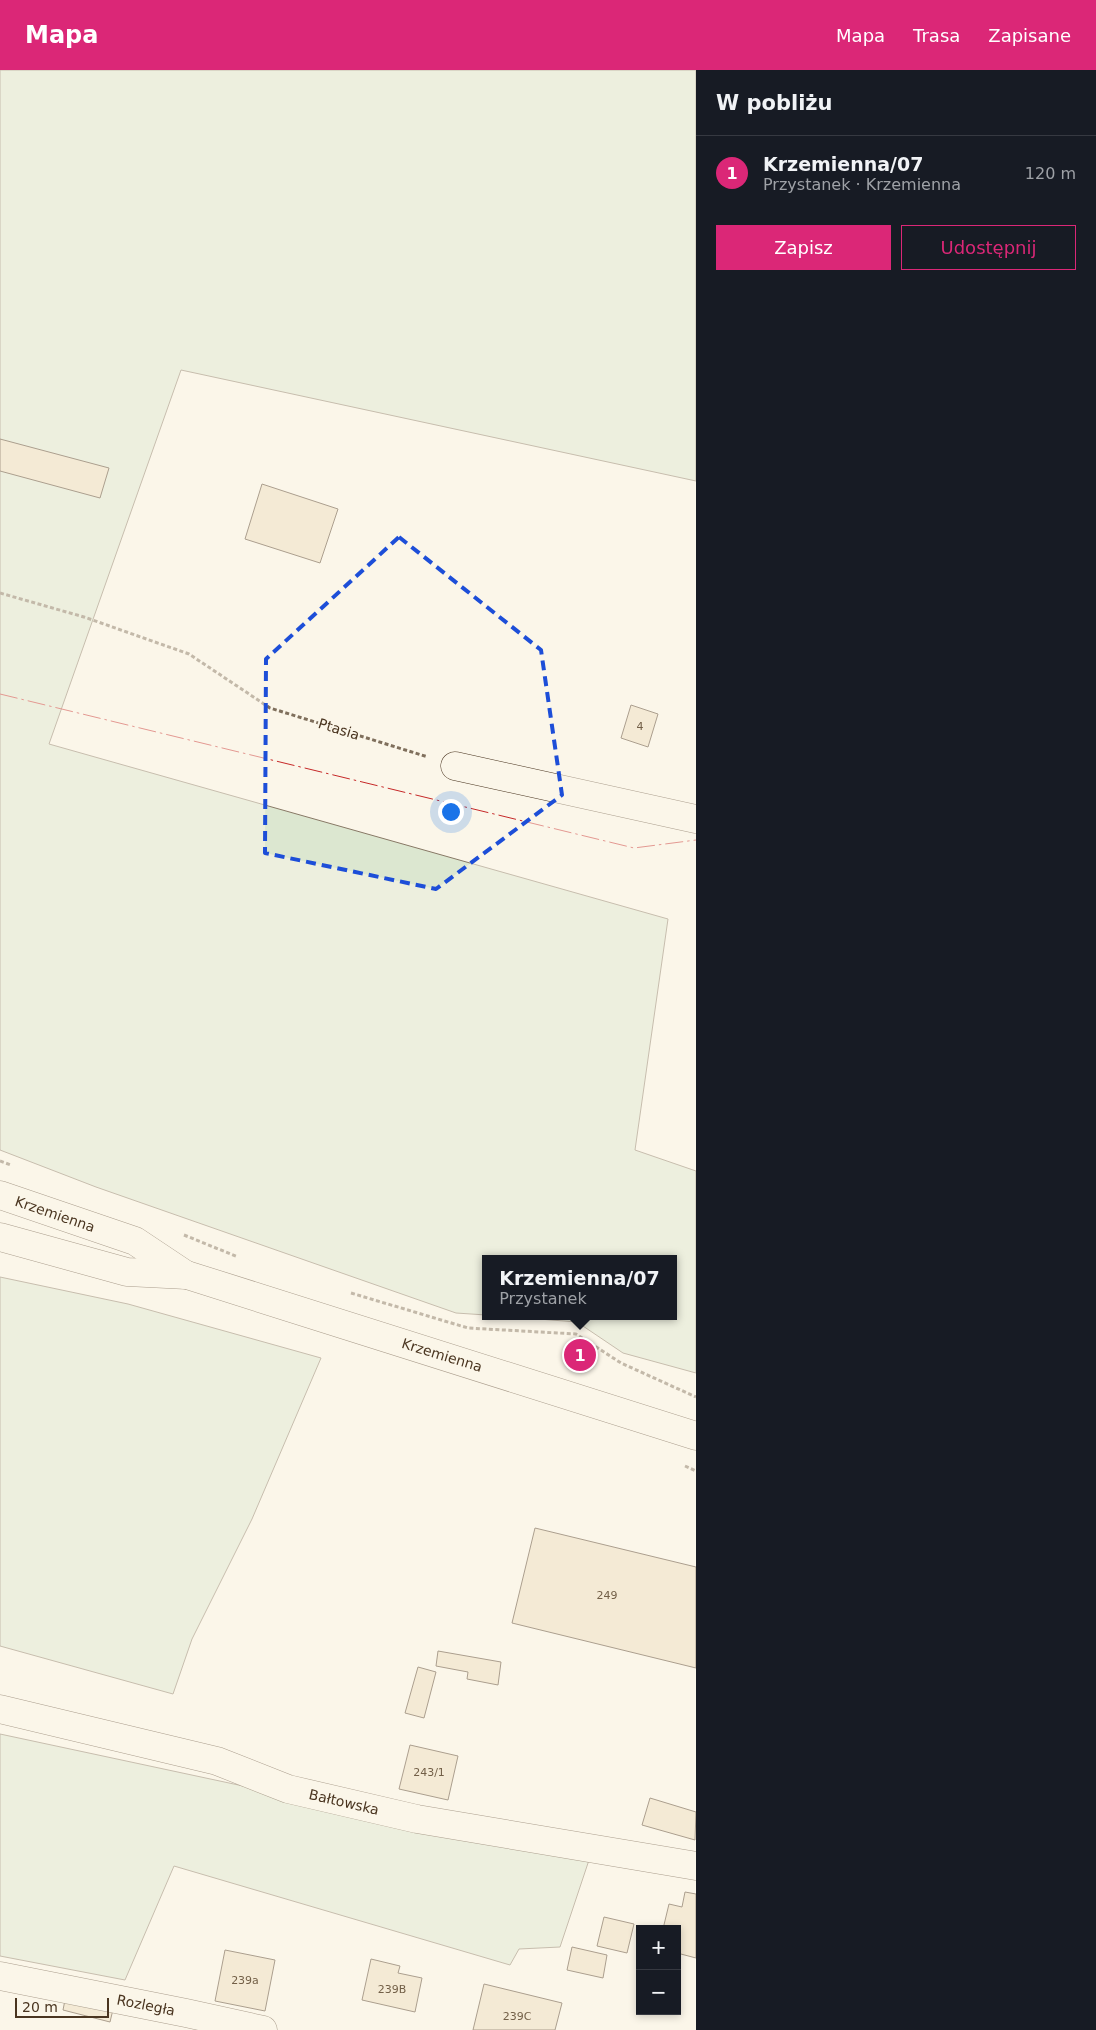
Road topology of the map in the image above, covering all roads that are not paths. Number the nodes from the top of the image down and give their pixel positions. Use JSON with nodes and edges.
{"nodes":[{"id":1,"x":455,"y":766,"type":"road end"},
{"id":2,"x":696,"y":819,"type":"edge"},
{"id":3,"x":0,"y":1195,"type":"edge"},
{"id":4,"x":0,"y":1237,"type":"edge"},
{"id":5,"x":187,"y":1275,"type":"junction"},
{"id":6,"x":696,"y":1436,"type":"edge"},
{"id":7,"x":0,"y":1709,"type":"edge"},
{"id":8,"x":696,"y":1866,"type":"edge"},
{"id":9,"x":0,"y":1976,"type":"edge"},
{"id":10,"x":263,"y":2030,"type":"edge"}],
"edges":[{"from":1,"to":2,"type":"street"},
{"from":3,"to":5,"type":"street","name":"Krzemienna"},
{"from":4,"to":5,"type":"street","name":"Krzemienna"},
{"from":5,"to":6,"type":"street","name":"Krzemienna"},
{"from":7,"to":8,"type":"street","name":"Bałtowska"},
{"from":9,"to":10,"type":"street","name":"Rozległa"}]}
